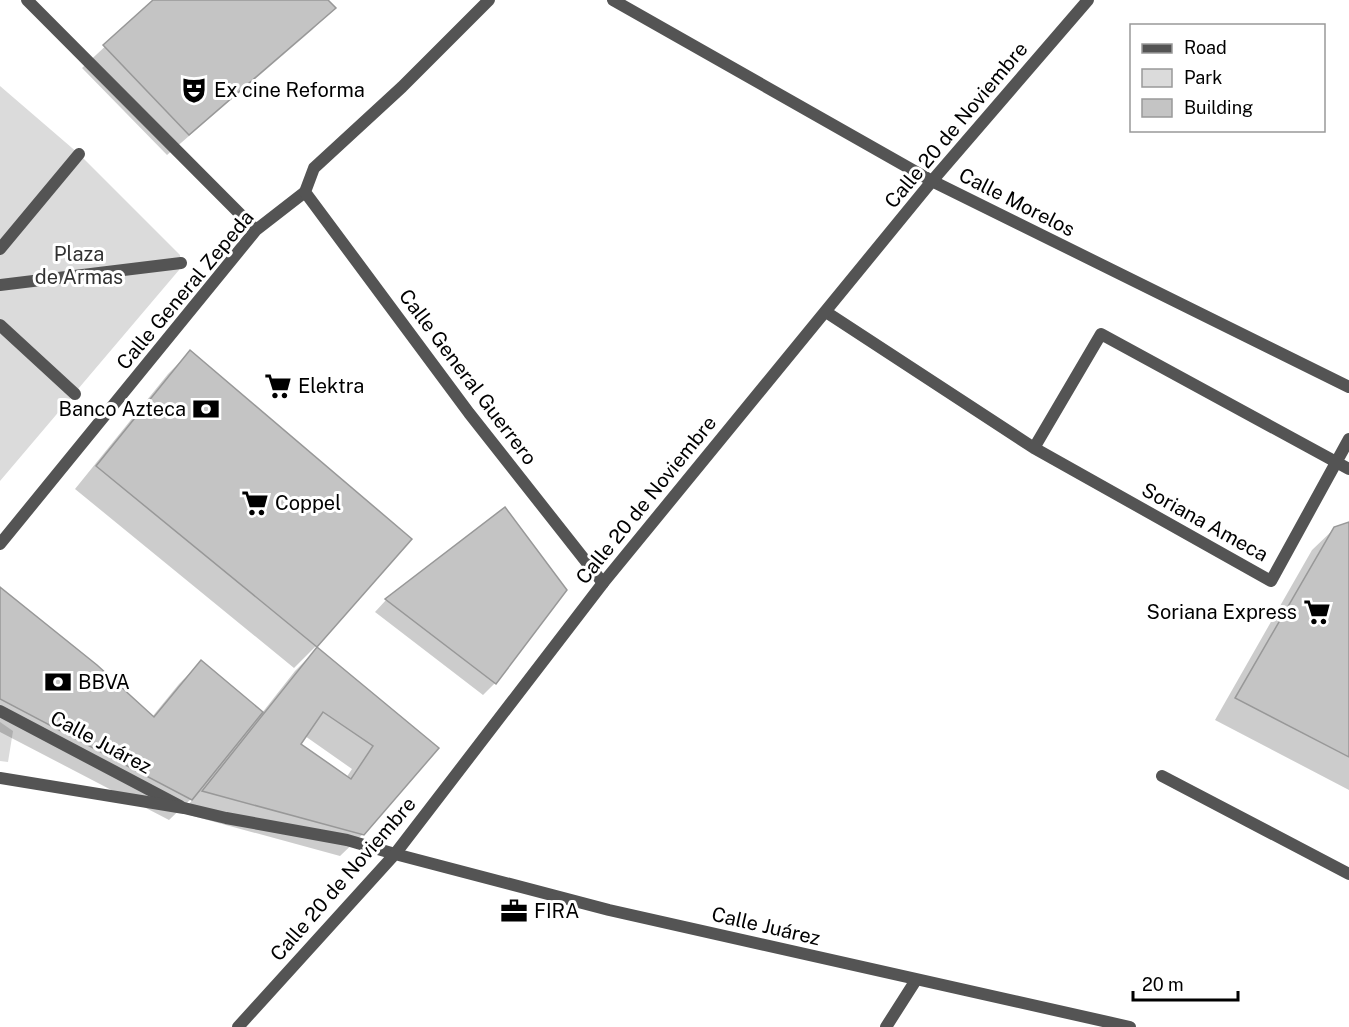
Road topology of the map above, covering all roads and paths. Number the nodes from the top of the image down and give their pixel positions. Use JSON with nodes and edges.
{"nodes":[{"id":1,"x":27,"y":0,"type":"edge"},
{"id":2,"x":489,"y":0,"type":"edge"},
{"id":3,"x":613,"y":0,"type":"edge"},
{"id":4,"x":1089,"y":0,"type":"edge"},
{"id":5,"x":79,"y":154,"type":"dead end"},
{"id":6,"x":932,"y":181,"type":"junction"},
{"id":7,"x":305,"y":192,"type":"junction"},
{"id":8,"x":256,"y":230,"type":"junction"},
{"id":9,"x":0,"y":249,"type":"edge"},
{"id":10,"x":181,"y":262,"type":"dead end"},
{"id":11,"x":0,"y":285,"type":"edge"},
{"id":12,"x":826,"y":312,"type":"junction"},
{"id":13,"x":0,"y":325,"type":"edge"},
{"id":14,"x":1349,"y":387,"type":"edge"},
{"id":15,"x":75,"y":394,"type":"dead end"},
{"id":16,"x":1349,"y":439,"type":"edge"},
{"id":17,"x":1034,"y":448,"type":"junction"},
{"id":18,"x":1336,"y":463,"type":"junction"},
{"id":19,"x":1349,"y":470,"type":"edge"},
{"id":20,"x":0,"y":544,"type":"edge"},
{"id":21,"x":603,"y":583,"type":"junction"},
{"id":22,"x":0,"y":711,"type":"edge"},
{"id":23,"x":1162,"y":776,"type":"dead end"},
{"id":24,"x":0,"y":778,"type":"edge"},
{"id":25,"x":184,"y":808,"type":"junction"},
{"id":26,"x":395,"y":854,"type":"junction"},
{"id":27,"x":1349,"y":874,"type":"edge"},
{"id":28,"x":916,"y":980,"type":"junction"},
{"id":29,"x":243,"y":1025,"type":"edge"},
{"id":30,"x":886,"y":1027,"type":"edge"},
{"id":31,"x":1130,"y":1027,"type":"edge"}],
"edges":[{"from":1,"to":8,"type":"street"},
{"from":2,"to":7,"type":"street","name":"Calle General Zepeda"},
{"from":3,"to":6,"type":"street","name":"Calle Morelos"},
{"from":4,"to":6,"type":"street","name":"Calle 20 de Noviembre"},
{"from":5,"to":9,"type":"street"},
{"from":6,"to":12,"type":"street","name":"Calle 20 de Noviembre"},
{"from":6,"to":14,"type":"street","name":"Calle Morelos"},
{"from":7,"to":8,"type":"street","name":"Calle General Zepeda"},
{"from":7,"to":21,"type":"street","name":"Calle General Guerrero"},
{"from":8,"to":20,"type":"street","name":"Calle General Zepeda"},
{"from":10,"to":11,"type":"street"},
{"from":12,"to":17,"type":"street","name":"Soriana Ameca"},
{"from":12,"to":21,"type":"street","name":"Calle 20 de Noviembre"},
{"from":13,"to":15,"type":"street"},
{"from":16,"to":18,"type":"street","name":"Soriana Ameca"},
{"from":17,"to":18,"type":"street"},
{"from":17,"to":18,"type":"street","name":"Soriana Ameca"},
{"from":18,"to":19,"type":"street"},
{"from":21,"to":26,"type":"street","name":"Calle 20 de Noviembre"},
{"from":22,"to":25,"type":"street","name":"Calle Juárez"},
{"from":23,"to":27,"type":"street"},
{"from":24,"to":25,"type":"street"},
{"from":25,"to":26,"type":"street","name":"Calle Juárez"},
{"from":26,"to":28,"type":"street","name":"Calle Juárez"},
{"from":26,"to":29,"type":"street","name":"Calle 20 de Noviembre"},
{"from":28,"to":30,"type":"street"},
{"from":28,"to":31,"type":"street","name":"Calle Juárez"}]}
